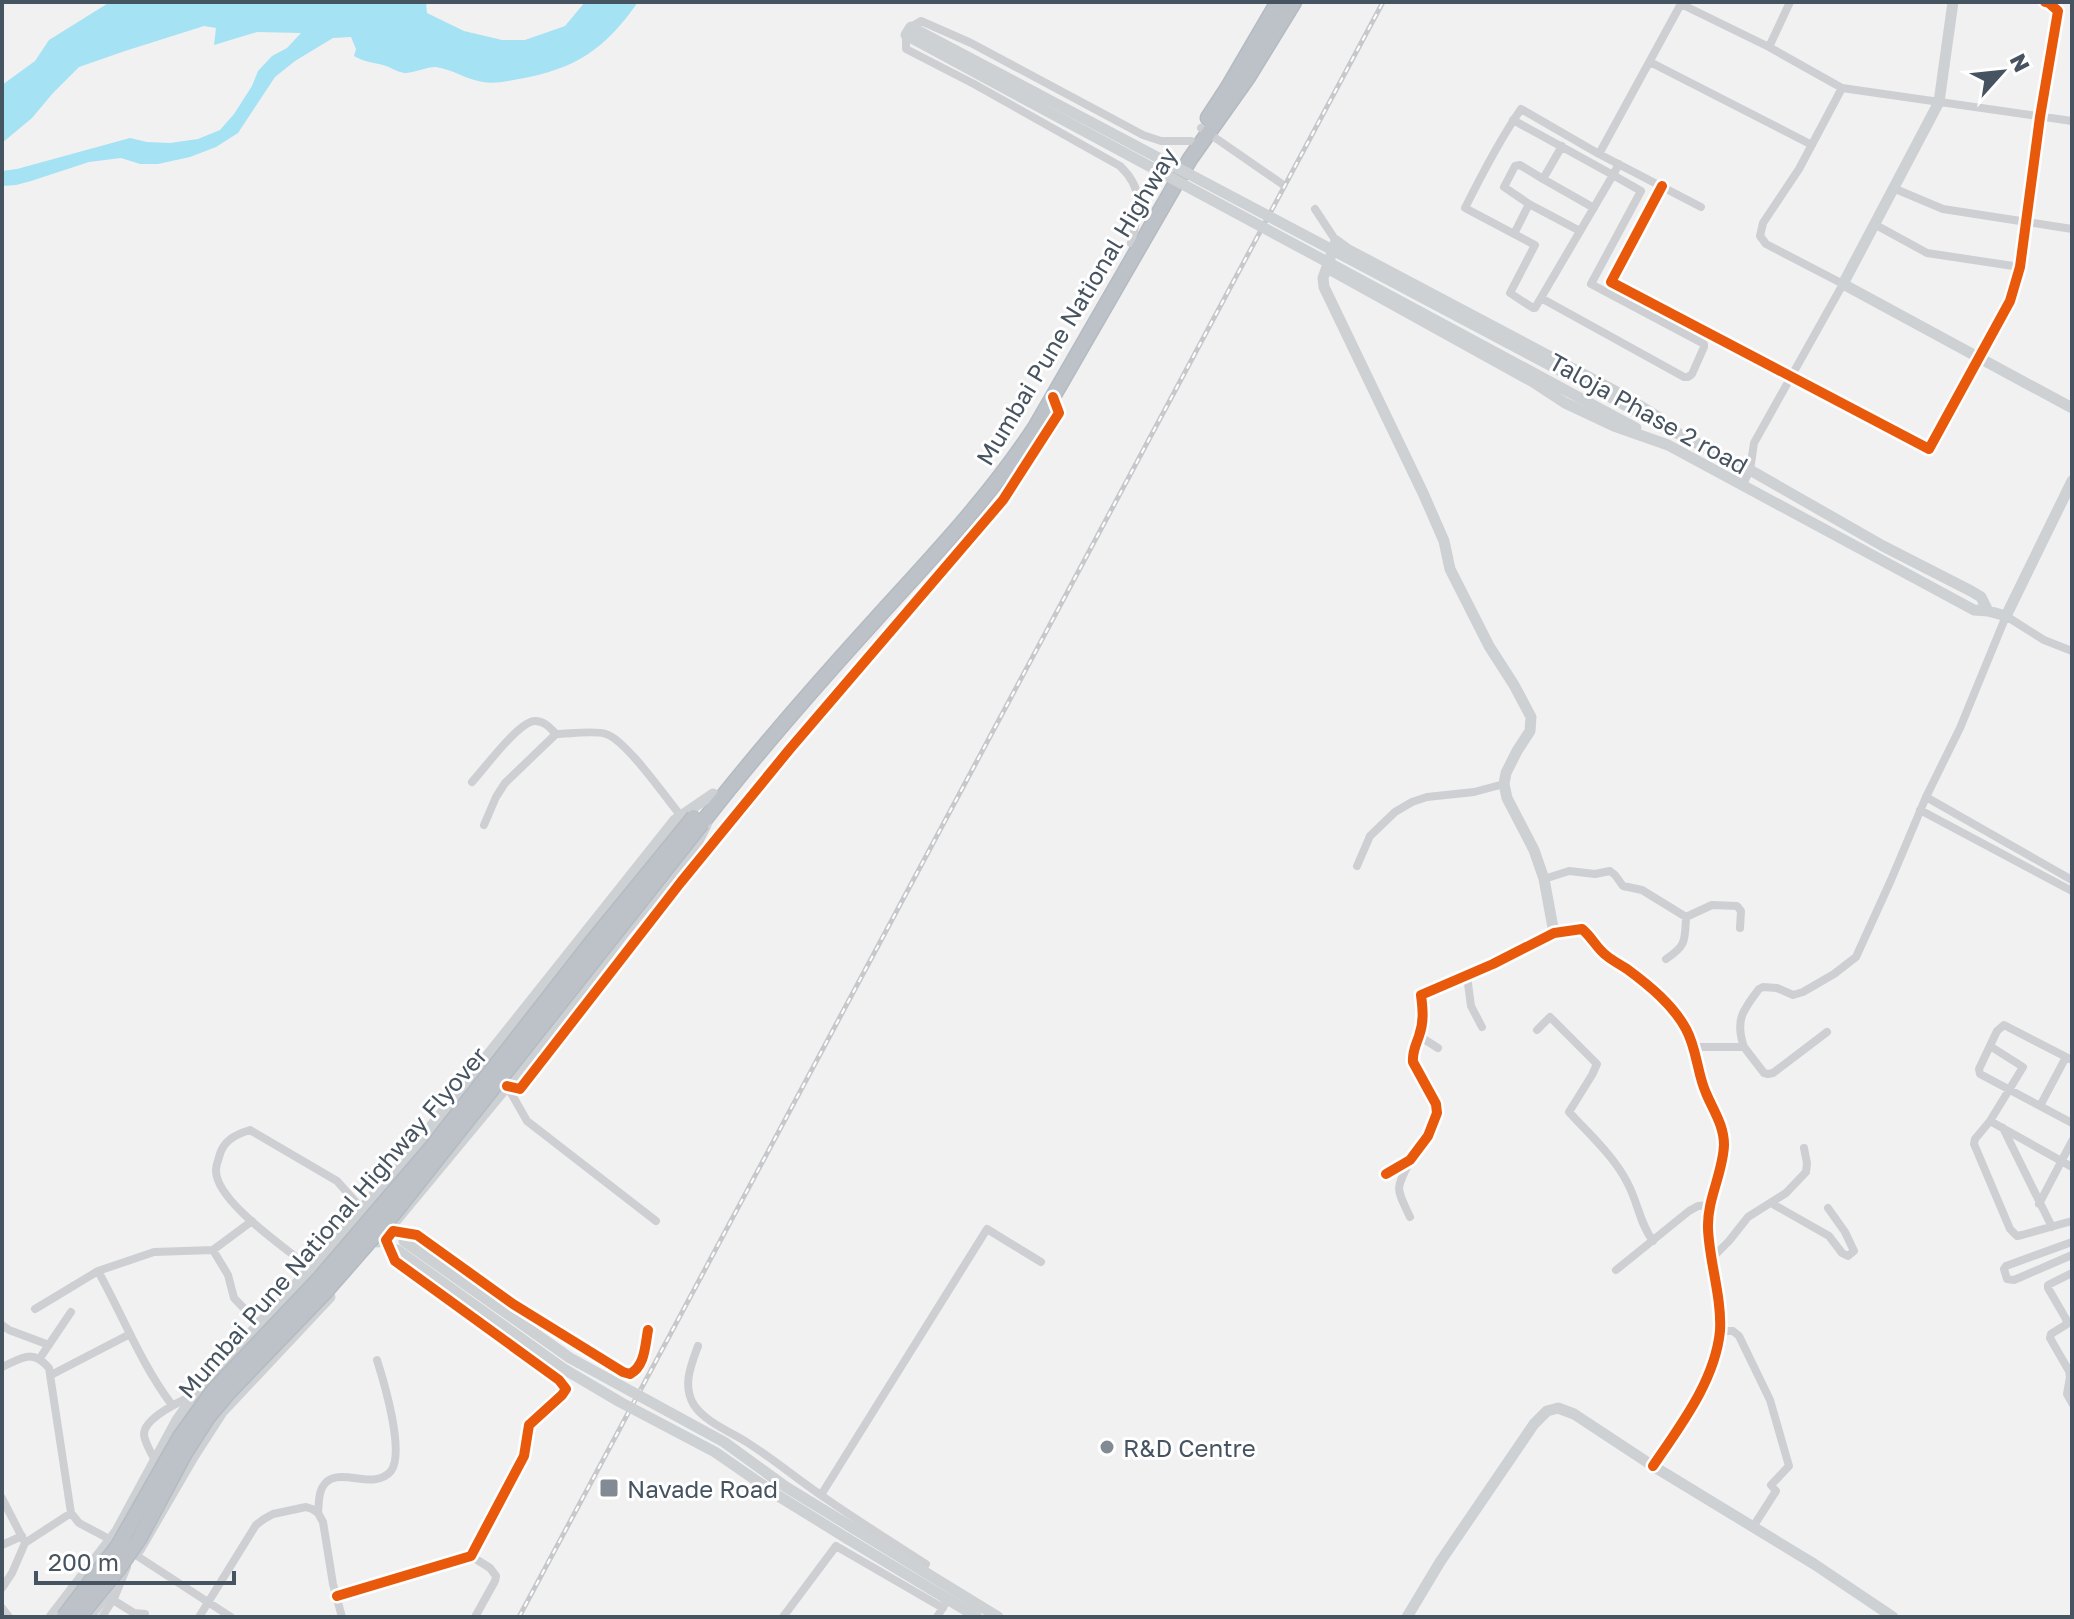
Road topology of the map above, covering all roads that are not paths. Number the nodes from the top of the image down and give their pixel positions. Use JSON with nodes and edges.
{"nodes":[{"id":1,"x":1278,"y":2,"type":"edge"},
{"id":2,"x":1294,"y":2,"type":"edge"},
{"id":3,"x":1790,"y":2,"type":"edge"},
{"id":4,"x":1953,"y":2,"type":"edge"},
{"id":5,"x":2045,"y":2,"type":"edge"},
{"id":6,"x":1682,"y":3,"type":"edge"},
{"id":7,"x":908,"y":31,"type":"junction"},
{"id":8,"x":1769,"y":47,"type":"junction"},
{"id":9,"x":1650,"y":62,"type":"junction"},
{"id":10,"x":1842,"y":88,"type":"junction"},
{"id":11,"x":1033,"y":98,"type":"junction"},
{"id":12,"x":1939,"y":102,"type":"junction"},
{"id":13,"x":2040,"y":117,"type":"junction"},
{"id":14,"x":1513,"y":120,"type":"junction"},
{"id":15,"x":2072,"y":121,"type":"edge"},
{"id":16,"x":1205,"y":131,"type":"junction"},
{"id":17,"x":1191,"y":141,"type":"junction"},
{"id":18,"x":1812,"y":145,"type":"junction"},
{"id":19,"x":1562,"y":146,"type":"junction"},
{"id":20,"x":1599,"y":154,"type":"junction"},
{"id":21,"x":1619,"y":164,"type":"junction"},
{"id":22,"x":1613,"y":175,"type":"junction"},
{"id":23,"x":1543,"y":179,"type":"junction"},
{"id":24,"x":1282,"y":184,"type":"dead end"},
{"id":25,"x":1662,"y":186,"type":"junction"},
{"id":26,"x":1893,"y":188,"type":"junction"},
{"id":27,"x":1529,"y":204,"type":"junction"},
{"id":28,"x":1701,"y":207,"type":"dead end"},
{"id":29,"x":1594,"y":208,"type":"junction"},
{"id":30,"x":1315,"y":209,"type":"dead end"},
{"id":31,"x":2026,"y":221,"type":"junction"},
{"id":32,"x":1874,"y":224,"type":"junction"},
{"id":33,"x":2072,"y":229,"type":"edge"},
{"id":34,"x":1580,"y":231,"type":"junction"},
{"id":35,"x":1514,"y":234,"type":"junction"},
{"id":36,"x":1336,"y":241,"type":"junction"},
{"id":37,"x":1131,"y":243,"type":"junction"},
{"id":38,"x":2020,"y":267,"type":"junction"},
{"id":39,"x":1327,"y":268,"type":"junction"},
{"id":40,"x":1843,"y":284,"type":"junction"},
{"id":41,"x":1639,"y":296,"type":"junction"},
{"id":42,"x":1541,"y":298,"type":"junction"},
{"id":43,"x":1633,"y":307,"type":"junction"},
{"id":44,"x":1689,"y":323,"type":"junction"},
{"id":45,"x":1683,"y":333,"type":"junction"},
{"id":46,"x":1980,"y":357,"type":"junction"},
{"id":47,"x":1790,"y":378,"type":"junction"},
{"id":48,"x":1053,"y":397,"type":"junction"},
{"id":49,"x":2072,"y":408,"type":"edge"},
{"id":50,"x":1675,"y":432,"type":"junction"},
{"id":51,"x":1668,"y":445,"type":"junction"},
{"id":52,"x":1750,"y":470,"type":"junction"},
{"id":53,"x":2072,"y":481,"type":"edge"},
{"id":54,"x":1743,"y":484,"type":"junction"},
{"id":55,"x":1988,"y":611,"type":"junction"},
{"id":56,"x":2006,"y":616,"type":"junction"},
{"id":57,"x":2072,"y":651,"type":"edge"},
{"id":58,"x":556,"y":734,"type":"junction"},
{"id":59,"x":472,"y":782,"type":"dead end"},
{"id":60,"x":1504,"y":784,"type":"junction"},
{"id":61,"x":716,"y":797,"type":"junction"},
{"id":62,"x":1926,"y":797,"type":"junction"},
{"id":63,"x":1920,"y":810,"type":"junction"},
{"id":64,"x":692,"y":819,"type":"junction"},
{"id":65,"x":484,"y":825,"type":"dead end"},
{"id":66,"x":1357,"y":866,"type":"dead end"},
{"id":67,"x":1544,"y":879,"type":"junction"},
{"id":68,"x":2072,"y":880,"type":"edge"},
{"id":69,"x":2072,"y":891,"type":"edge"},
{"id":70,"x":1686,"y":917,"type":"junction"},
{"id":71,"x":1740,"y":928,"type":"dead end"},
{"id":72,"x":1554,"y":933,"type":"junction"},
{"id":73,"x":1666,"y":959,"type":"dead end"},
{"id":74,"x":1467,"y":976,"type":"junction"},
{"id":75,"x":1482,"y":1027,"type":"dead end"},
{"id":76,"x":1537,"y":1030,"type":"dead end"},
{"id":77,"x":1827,"y":1032,"type":"dead end"},
{"id":78,"x":1419,"y":1036,"type":"junction"},
{"id":79,"x":1990,"y":1046,"type":"junction"},
{"id":80,"x":1694,"y":1047,"type":"junction"},
{"id":81,"x":1744,"y":1047,"type":"junction"},
{"id":82,"x":1438,"y":1048,"type":"dead end"},
{"id":83,"x":2069,"y":1058,"type":"edge"},
{"id":84,"x":507,"y":1086,"type":"junction"},
{"id":85,"x":2009,"y":1090,"type":"junction"},
{"id":86,"x":2040,"y":1106,"type":"junction"},
{"id":87,"x":1990,"y":1121,"type":"junction"},
{"id":88,"x":2072,"y":1123,"type":"edge"},
{"id":89,"x":2003,"y":1128,"type":"junction"},
{"id":90,"x":2072,"y":1141,"type":"edge"},
{"id":91,"x":1804,"y":1148,"type":"dead end"},
{"id":92,"x":1410,"y":1160,"type":"junction"},
{"id":93,"x":2061,"y":1161,"type":"junction"},
{"id":94,"x":2072,"y":1167,"type":"edge"},
{"id":95,"x":1386,"y":1174,"type":"dead end"},
{"id":96,"x":1771,"y":1203,"type":"junction"},
{"id":97,"x":2039,"y":1204,"type":"junction"},
{"id":98,"x":1710,"y":1205,"type":"junction"},
{"id":99,"x":1828,"y":1208,"type":"dead end"},
{"id":100,"x":362,"y":1209,"type":"junction"},
{"id":101,"x":1410,"y":1217,"type":"dead end"},
{"id":102,"x":252,"y":1221,"type":"junction"},
{"id":103,"x":656,"y":1221,"type":"dead end"},
{"id":104,"x":2072,"y":1221,"type":"edge"},
{"id":105,"x":2052,"y":1227,"type":"junction"},
{"id":106,"x":388,"y":1234,"type":"junction"},
{"id":107,"x":1653,"y":1241,"type":"junction"},
{"id":108,"x":2072,"y":1242,"type":"edge"},
{"id":109,"x":213,"y":1250,"type":"junction"},
{"id":110,"x":2072,"y":1255,"type":"edge"},
{"id":111,"x":1713,"y":1257,"type":"junction"},
{"id":112,"x":2025,"y":1258,"type":"junction"},
{"id":113,"x":1041,"y":1262,"type":"dead end"},
{"id":114,"x":310,"y":1268,"type":"junction"},
{"id":115,"x":1616,"y":1270,"type":"dead end"},
{"id":116,"x":98,"y":1271,"type":"junction"},
{"id":117,"x":2031,"y":1272,"type":"junction"},
{"id":118,"x":2072,"y":1273,"type":"edge"},
{"id":119,"x":35,"y":1309,"type":"dead end"},
{"id":120,"x":71,"y":1312,"type":"dead end"},
{"id":121,"x":259,"y":1324,"type":"junction"},
{"id":122,"x":2,"y":1325,"type":"edge"},
{"id":123,"x":648,"y":1330,"type":"dead end"},
{"id":124,"x":1720,"y":1331,"type":"junction"},
{"id":125,"x":130,"y":1334,"type":"junction"},
{"id":126,"x":49,"y":1345,"type":"junction"},
{"id":127,"x":698,"y":1346,"type":"dead end"},
{"id":128,"x":40,"y":1358,"type":"junction"},
{"id":129,"x":377,"y":1360,"type":"dead end"},
{"id":130,"x":2,"y":1367,"type":"edge"},
{"id":131,"x":51,"y":1375,"type":"junction"},
{"id":132,"x":196,"y":1393,"type":"junction"},
{"id":133,"x":2072,"y":1403,"type":"edge"},
{"id":134,"x":172,"y":1405,"type":"junction"},
{"id":135,"x":155,"y":1460,"type":"junction"},
{"id":136,"x":1653,"y":1466,"type":"junction"},
{"id":137,"x":821,"y":1495,"type":"junction"},
{"id":138,"x":2,"y":1498,"type":"edge"},
{"id":139,"x":71,"y":1513,"type":"junction"},
{"id":140,"x":318,"y":1513,"type":"junction"},
{"id":141,"x":1753,"y":1527,"type":"junction"},
{"id":142,"x":854,"y":1535,"type":"junction"},
{"id":143,"x":111,"y":1539,"type":"junction"},
{"id":144,"x":23,"y":1540,"type":"junction"},
{"id":145,"x":2,"y":1545,"type":"edge"},
{"id":146,"x":135,"y":1556,"type":"junction"},
{"id":147,"x":471,"y":1556,"type":"junction"},
{"id":148,"x":127,"y":1567,"type":"junction"},
{"id":149,"x":922,"y":1570,"type":"junction"},
{"id":150,"x":2,"y":1588,"type":"edge"},
{"id":151,"x":337,"y":1596,"type":"junction"},
{"id":152,"x":948,"y":1599,"type":"junction"},
{"id":153,"x":113,"y":1600,"type":"junction"},
{"id":154,"x":207,"y":1602,"type":"junction"},
{"id":155,"x":2,"y":1608,"type":"edge"},
{"id":156,"x":145,"y":1614,"type":"dead end"},
{"id":157,"x":133,"y":1615,"type":"edge"},
{"id":158,"x":9,"y":1617,"type":"edge"},
{"id":159,"x":51,"y":1617,"type":"edge"},
{"id":160,"x":64,"y":1617,"type":"edge"},
{"id":161,"x":79,"y":1617,"type":"edge"},
{"id":162,"x":89,"y":1617,"type":"edge"},
{"id":163,"x":102,"y":1617,"type":"edge"},
{"id":164,"x":199,"y":1617,"type":"edge"},
{"id":165,"x":231,"y":1617,"type":"edge"},
{"id":166,"x":342,"y":1617,"type":"edge"},
{"id":167,"x":475,"y":1617,"type":"edge"},
{"id":168,"x":783,"y":1617,"type":"edge"},
{"id":169,"x":937,"y":1617,"type":"edge"},
{"id":170,"x":977,"y":1617,"type":"edge"},
{"id":171,"x":998,"y":1617,"type":"edge"},
{"id":172,"x":1407,"y":1617,"type":"edge"},
{"id":173,"x":1893,"y":1617,"type":"edge"}],
"edges":[{"from":1,"to":16,"type":"highway","name":"Mumbai Pune National Highway"},
{"from":2,"to":16,"type":"highway","name":"Mumbai Pune National Highway"},
{"from":3,"to":8,"type":"street"},
{"from":4,"to":12,"type":"street"},
{"from":5,"to":13,"type":"street"},
{"from":6,"to":8,"type":"street"},
{"from":6,"to":9,"type":"street"},
{"from":7,"to":11,"type":"street"},
{"from":7,"to":17,"type":"street"},
{"from":7,"to":37,"type":"street"},
{"from":8,"to":10,"type":"street"},
{"from":9,"to":18,"type":"street"},
{"from":9,"to":20,"type":"street"},
{"from":10,"to":12,"type":"street"},
{"from":10,"to":18,"type":"street"},
{"from":11,"to":50,"type":"street","bridge":true},
{"from":11,"to":51,"type":"street","bridge":true},
{"from":12,"to":13,"type":"street"},
{"from":12,"to":26,"type":"street"},
{"from":13,"to":15,"type":"street"},
{"from":13,"to":31,"type":"street"},
{"from":14,"to":19,"type":"street"},
{"from":14,"to":20,"type":"street"},
{"from":14,"to":35,"type":"street"},
{"from":16,"to":17,"type":"highway","name":"Mumbai Pune National Highway"},
{"from":16,"to":24,"type":"street"},
{"from":16,"to":48,"type":"highway","name":"Mumbai Pune National Highway"},
{"from":17,"to":37,"type":"highway","name":"Mumbai Pune National Highway"},
{"from":18,"to":40,"type":"street"},
{"from":19,"to":22,"type":"street"},
{"from":19,"to":23,"type":"street"},
{"from":20,"to":21,"type":"street"},
{"from":21,"to":22,"type":"street"},
{"from":21,"to":25,"type":"street"},
{"from":22,"to":29,"type":"street"},
{"from":22,"to":43,"type":"street"},
{"from":23,"to":27,"type":"street"},
{"from":23,"to":29,"type":"street"},
{"from":25,"to":28,"type":"street"},
{"from":25,"to":41,"type":"street"},
{"from":26,"to":31,"type":"street"},
{"from":26,"to":32,"type":"street"},
{"from":27,"to":34,"type":"street"},
{"from":27,"to":35,"type":"street"},
{"from":29,"to":34,"type":"street"},
{"from":30,"to":36,"type":"street","name":"Taloja Phase 2 road"},
{"from":31,"to":33,"type":"street"},
{"from":31,"to":38,"type":"street"},
{"from":32,"to":38,"type":"street"},
{"from":32,"to":40,"type":"street"},
{"from":34,"to":42,"type":"street"},
{"from":35,"to":42,"type":"street"},
{"from":36,"to":39,"type":"street"},
{"from":36,"to":50,"type":"street","name":"Taloja Phase 2 road"},
{"from":37,"to":61,"type":"highway","name":"Mumbai Pune National Highway"},
{"from":38,"to":46,"type":"street"},
{"from":39,"to":51,"type":"street","name":"Taloja Phase 2 road"},
{"from":39,"to":60,"type":"street"},
{"from":40,"to":46,"type":"street"},
{"from":40,"to":47,"type":"street"},
{"from":41,"to":43,"type":"street"},
{"from":41,"to":44,"type":"street"},
{"from":42,"to":45,"type":"street"},
{"from":43,"to":45,"type":"street"},
{"from":44,"to":45,"type":"street"},
{"from":44,"to":47,"type":"street"},
{"from":46,"to":47,"type":"street"},
{"from":46,"to":49,"type":"street"},
{"from":47,"to":52,"type":"street"},
{"from":48,"to":61,"type":"highway","name":"Mumbai Pune National Highway"},
{"from":48,"to":84,"type":"street"},
{"from":50,"to":52,"type":"street","name":"Taloja Phase 2 road"},
{"from":51,"to":54,"type":"street","name":"Taloja Phase 2 road"},
{"from":52,"to":54,"type":"street"},
{"from":52,"to":55,"type":"street","name":"Taloja Phase 2 road"},
{"from":53,"to":56,"type":"street"},
{"from":54,"to":55,"type":"street","name":"Taloja Phase 2 road"},
{"from":55,"to":56,"type":"street","name":"Taloja Phase 2 road"},
{"from":56,"to":57,"type":"street"},
{"from":56,"to":62,"type":"street"},
{"from":58,"to":59,"type":"street"},
{"from":58,"to":64,"type":"street"},
{"from":58,"to":65,"type":"street"},
{"from":60,"to":66,"type":"street"},
{"from":60,"to":67,"type":"street"},
{"from":61,"to":64,"type":"highway","name":"Mumbai Pune National Highway Flyover"},
{"from":61,"to":84,"type":"street"},
{"from":62,"to":63,"type":"street"},
{"from":62,"to":68,"type":"street"},
{"from":63,"to":69,"type":"street"},
{"from":63,"to":81,"type":"street"},
{"from":64,"to":100,"type":"street"},
{"from":64,"to":160,"type":"highway","name":"Mumbai Pune National Highway Flyover","bridge":true},
{"from":64,"to":161,"type":"highway","name":"Mumbai Pune National Highway Flyover","bridge":true},
{"from":67,"to":70,"type":"street"},
{"from":67,"to":72,"type":"street"},
{"from":70,"to":71,"type":"street"},
{"from":70,"to":73,"type":"street"},
{"from":72,"to":74,"type":"street"},
{"from":72,"to":80,"type":"street"},
{"from":74,"to":75,"type":"street"},
{"from":74,"to":78,"type":"street"},
{"from":76,"to":107,"type":"street"},
{"from":77,"to":81,"type":"street"},
{"from":78,"to":82,"type":"street"},
{"from":78,"to":92,"type":"street"},
{"from":79,"to":83,"type":"street"},
{"from":79,"to":85,"type":"street"},
{"from":79,"to":85,"type":"street"},
{"from":80,"to":81,"type":"street"},
{"from":80,"to":98,"type":"street"},
{"from":83,"to":86,"type":"street"},
{"from":84,"to":103,"type":"street"},
{"from":84,"to":106,"type":"street"},
{"from":85,"to":86,"type":"street"},
{"from":85,"to":87,"type":"street"},
{"from":86,"to":88,"type":"street"},
{"from":87,"to":89,"type":"street"},
{"from":87,"to":105,"type":"street"},
{"from":89,"to":93,"type":"street"},
{"from":89,"to":97,"type":"street"},
{"from":90,"to":93,"type":"street"},
{"from":91,"to":96,"type":"street"},
{"from":92,"to":95,"type":"street"},
{"from":92,"to":101,"type":"street"},
{"from":93,"to":94,"type":"street"},
{"from":93,"to":97,"type":"street"},
{"from":96,"to":99,"type":"street"},
{"from":96,"to":111,"type":"street"},
{"from":97,"to":105,"type":"street"},
{"from":98,"to":107,"type":"street"},
{"from":98,"to":111,"type":"street"},
{"from":100,"to":102,"type":"street"},
{"from":100,"to":106,"type":"street"},
{"from":100,"to":114,"type":"street"},
{"from":102,"to":109,"type":"street"},
{"from":102,"to":114,"type":"street"},
{"from":104,"to":105,"type":"street"},
{"from":106,"to":123,"type":"street"},
{"from":106,"to":142,"type":"street","bridge":true},
{"from":106,"to":146,"type":"street"},
{"from":106,"to":147,"type":"street"},
{"from":107,"to":115,"type":"street"},
{"from":108,"to":112,"type":"street"},
{"from":109,"to":116,"type":"street"},
{"from":109,"to":121,"type":"street"},
{"from":110,"to":117,"type":"street"},
{"from":111,"to":124,"type":"street"},
{"from":112,"to":117,"type":"street"},
{"from":112,"to":117,"type":"street"},
{"from":113,"to":137,"type":"street"},
{"from":114,"to":121,"type":"street"},
{"from":116,"to":119,"type":"street"},
{"from":116,"to":125,"type":"street"},
{"from":118,"to":133,"type":"street"},
{"from":120,"to":126,"type":"street"},
{"from":121,"to":132,"type":"street"},
{"from":122,"to":126,"type":"street"},
{"from":124,"to":136,"type":"street"},
{"from":124,"to":141,"type":"street"},
{"from":125,"to":131,"type":"street"},
{"from":125,"to":134,"type":"street"},
{"from":126,"to":128,"type":"street"},
{"from":127,"to":137,"type":"street"},
{"from":128,"to":130,"type":"street"},
{"from":128,"to":131,"type":"street"},
{"from":129,"to":140,"type":"street"},
{"from":131,"to":139,"type":"street"},
{"from":132,"to":134,"type":"street"},
{"from":132,"to":135,"type":"street"},
{"from":134,"to":135,"type":"street"},
{"from":135,"to":143,"type":"street"},
{"from":136,"to":141,"type":"street"},
{"from":136,"to":172,"type":"street"},
{"from":137,"to":149,"type":"street"},
{"from":138,"to":144,"type":"street"},
{"from":139,"to":143,"type":"street"},
{"from":139,"to":144,"type":"street"},
{"from":140,"to":151,"type":"street"},
{"from":140,"to":154,"type":"street"},
{"from":141,"to":173,"type":"street"},
{"from":142,"to":149,"type":"street"},
{"from":142,"to":152,"type":"street"},
{"from":143,"to":146,"type":"street"},
{"from":143,"to":159,"type":"street"},
{"from":144,"to":145,"type":"street"},
{"from":144,"to":150,"type":"street"},
{"from":146,"to":148,"type":"street"},
{"from":146,"to":154,"type":"street"},
{"from":147,"to":151,"type":"street"},
{"from":147,"to":167,"type":"street"},
{"from":148,"to":153,"type":"street"},
{"from":148,"to":162,"type":"street"},
{"from":149,"to":152,"type":"street"},
{"from":151,"to":166,"type":"street"},
{"from":152,"to":168,"type":"street"},
{"from":152,"to":169,"type":"street"},
{"from":152,"to":170,"type":"street"},
{"from":152,"to":171,"type":"street"},
{"from":153,"to":157,"type":"street"},
{"from":153,"to":163,"type":"street"},
{"from":154,"to":164,"type":"street"},
{"from":154,"to":165,"type":"street"},
{"from":155,"to":158,"type":"street"},
{"from":156,"to":157,"type":"street"}]}
